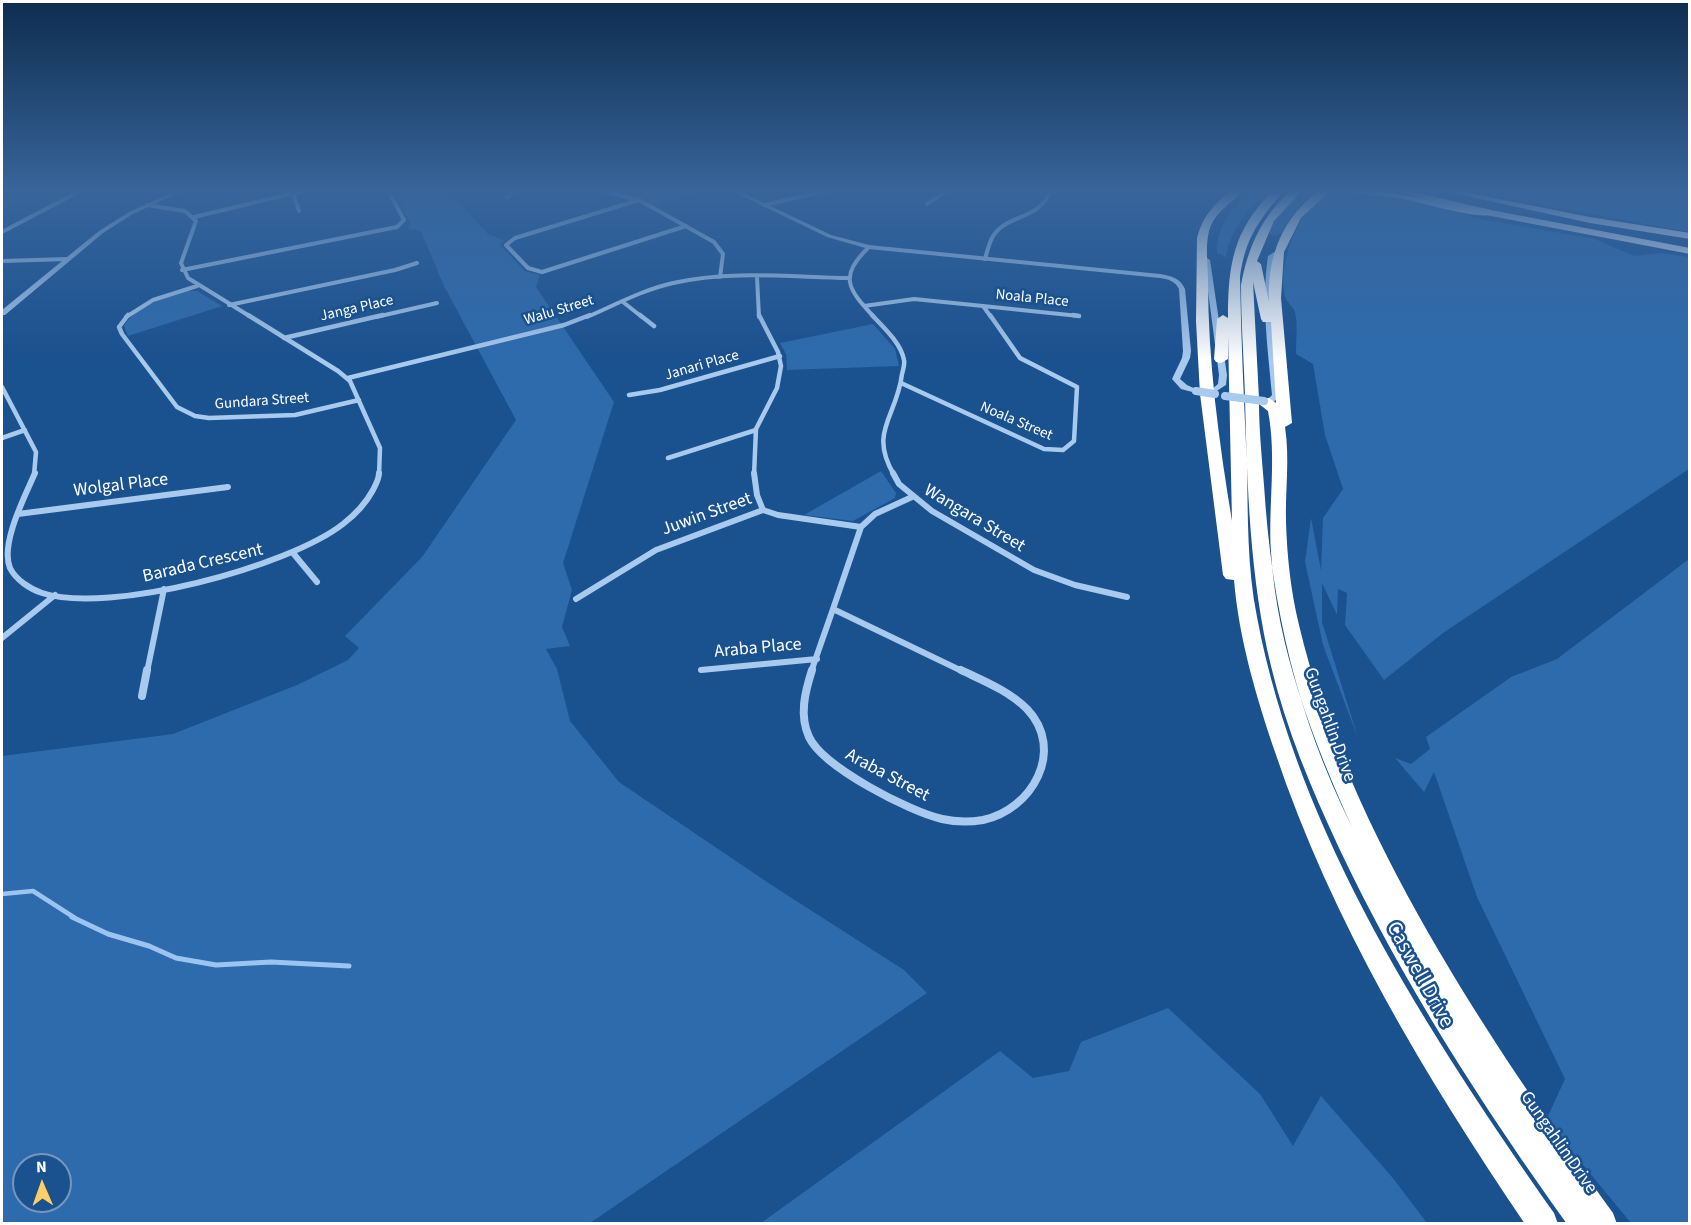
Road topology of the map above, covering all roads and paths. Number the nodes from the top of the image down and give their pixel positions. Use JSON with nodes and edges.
{"nodes":[{"id":1,"x":82,"y":247,"type":"edge"},
{"id":2,"x":187,"y":247,"type":"edge"},
{"id":3,"x":296,"y":247,"type":"edge"},
{"id":4,"x":508,"y":247,"type":"edge"},
{"id":5,"x":620,"y":247,"type":"edge"},
{"id":6,"x":718,"y":247,"type":"edge"},
{"id":7,"x":869,"y":247,"type":"edge"},
{"id":8,"x":871,"y":247,"type":"edge"},
{"id":9,"x":989,"y":247,"type":"edge"},
{"id":10,"x":1202,"y":247,"type":"edge"},
{"id":11,"x":1203,"y":247,"type":"edge"},
{"id":12,"x":1235,"y":247,"type":"edge"},
{"id":13,"x":1240,"y":247,"type":"edge"},
{"id":14,"x":1257,"y":247,"type":"edge"},
{"id":15,"x":1281,"y":247,"type":"edge"},
{"id":16,"x":1669,"y":247,"type":"edge"},
{"id":17,"x":1689,"y":251,"type":"edge"},
{"id":18,"x":1278,"y":252,"type":"junction"},
{"id":19,"x":1253,"y":257,"type":"junction"},
{"id":20,"x":68,"y":259,"type":"junction"},
{"id":21,"x":986,"y":259,"type":"junction"},
{"id":22,"x":2,"y":261,"type":"edge"},
{"id":23,"x":417,"y":263,"type":"dead end"},
{"id":24,"x":182,"y":270,"type":"junction"},
{"id":25,"x":720,"y":277,"type":"junction"},
{"id":26,"x":757,"y":277,"type":"junction"},
{"id":27,"x":848,"y":278,"type":"junction"},
{"id":28,"x":197,"y":286,"type":"junction"},
{"id":29,"x":622,"y":302,"type":"junction"},
{"id":30,"x":437,"y":303,"type":"dead end"},
{"id":31,"x":229,"y":305,"type":"junction"},
{"id":32,"x":864,"y":306,"type":"junction"},
{"id":33,"x":983,"y":306,"type":"junction"},
{"id":34,"x":2,"y":313,"type":"edge"},
{"id":35,"x":1079,"y":316,"type":"dead end"},
{"id":36,"x":654,"y":326,"type":"dead end"},
{"id":37,"x":283,"y":338,"type":"junction"},
{"id":38,"x":1271,"y":345,"type":"junction"},
{"id":39,"x":780,"y":356,"type":"junction"},
{"id":40,"x":1221,"y":359,"type":"junction"},
{"id":41,"x":348,"y":378,"type":"junction"},
{"id":42,"x":901,"y":383,"type":"junction"},
{"id":43,"x":2,"y":387,"type":"edge"},
{"id":44,"x":1215,"y":392,"type":"junction"},
{"id":45,"x":629,"y":395,"type":"dead end"},
{"id":46,"x":359,"y":400,"type":"junction"},
{"id":47,"x":1264,"y":401,"type":"junction"},
{"id":48,"x":25,"y":430,"type":"junction"},
{"id":49,"x":756,"y":430,"type":"junction"},
{"id":50,"x":2,"y":438,"type":"edge"},
{"id":51,"x":668,"y":458,"type":"dead end"},
{"id":52,"x":228,"y":487,"type":"dead end"},
{"id":53,"x":912,"y":497,"type":"junction"},
{"id":54,"x":763,"y":510,"type":"junction"},
{"id":55,"x":18,"y":514,"type":"junction"},
{"id":56,"x":1278,"y":523,"type":"junction"},
{"id":57,"x":861,"y":527,"type":"junction"},
{"id":58,"x":292,"y":553,"type":"junction"},
{"id":59,"x":4,"y":556,"type":"edge"},
{"id":60,"x":316,"y":582,"type":"dead end"},
{"id":61,"x":164,"y":589,"type":"junction"},
{"id":62,"x":55,"y":595,"type":"junction"},
{"id":63,"x":1127,"y":597,"type":"dead end"},
{"id":64,"x":576,"y":599,"type":"dead end"},
{"id":65,"x":833,"y":609,"type":"junction"},
{"id":66,"x":2,"y":638,"type":"edge"},
{"id":67,"x":817,"y":659,"type":"junction"},
{"id":68,"x":701,"y":669,"type":"dead end"},
{"id":69,"x":141,"y":696,"type":"dead end"},
{"id":70,"x":1278,"y":737,"type":"junction"},
{"id":71,"x":1543,"y":1224,"type":"edge"},
{"id":72,"x":1585,"y":1224,"type":"edge"},
{"id":73,"x":1602,"y":1224,"type":"edge"}],
"edges":[{"from":1,"to":20,"type":"street"},
{"from":2,"to":24,"type":"street"},
{"from":3,"to":24,"type":"street"},
{"from":4,"to":5,"type":"street"},
{"from":6,"to":25,"type":"street"},
{"from":7,"to":27,"type":"street"},
{"from":8,"to":21,"type":"street"},
{"from":9,"to":21,"type":"street"},
{"from":10,"to":70,"type":"highway"},
{"from":11,"to":40,"type":"street"},
{"from":12,"to":40,"type":"highway"},
{"from":13,"to":70,"type":"highway"},
{"from":14,"to":19,"type":"highway","name":"Gungahlin Drive"},
{"from":15,"to":18,"type":"highway"},
{"from":16,"to":17,"type":"main road"},
{"from":18,"to":38,"type":"street"},
{"from":18,"to":56,"type":"highway"},
{"from":19,"to":38,"type":"highway"},
{"from":19,"to":72,"type":"highway","name":"Gungahlin Drive"},
{"from":20,"to":22,"type":"street"},
{"from":20,"to":34,"type":"street"},
{"from":21,"to":44,"type":"street","bridge":true},
{"from":23,"to":31,"type":"street"},
{"from":24,"to":28,"type":"street"},
{"from":25,"to":26,"type":"street","name":"Walu Street"},
{"from":25,"to":29,"type":"street","name":"Walu Street"},
{"from":26,"to":27,"type":"street","name":"Walu Street"},
{"from":26,"to":39,"type":"street"},
{"from":27,"to":32,"type":"street","name":"Wangara Street"},
{"from":28,"to":31,"type":"street"},
{"from":28,"to":46,"type":"street","name":"Gundara Street"},
{"from":29,"to":36,"type":"street"},
{"from":29,"to":41,"type":"street","name":"Walu Street"},
{"from":30,"to":37,"type":"street","name":"Janga Place"},
{"from":31,"to":37,"type":"street"},
{"from":32,"to":33,"type":"street"},
{"from":32,"to":42,"type":"street","name":"Wangara Street"},
{"from":33,"to":35,"type":"street","name":"Noala Place"},
{"from":33,"to":42,"type":"street","name":"Noala Street"},
{"from":37,"to":41,"type":"street"},
{"from":38,"to":47,"type":"street"},
{"from":39,"to":45,"type":"street","name":"Janari Place"},
{"from":39,"to":49,"type":"street"},
{"from":40,"to":44,"type":"street"},
{"from":41,"to":46,"type":"street","name":"Barada Crescent"},
{"from":42,"to":53,"type":"street","name":"Wangara Street"},
{"from":43,"to":48,"type":"street","name":"Barada Crescent"},
{"from":44,"to":47,"type":"street","bridge":true},
{"from":46,"to":58,"type":"street","name":"Barada Crescent"},
{"from":47,"to":56,"type":"highway"},
{"from":48,"to":50,"type":"street"},
{"from":48,"to":55,"type":"street","name":"Barada Crescent"},
{"from":49,"to":51,"type":"street"},
{"from":49,"to":54,"type":"street"},
{"from":52,"to":55,"type":"street","name":"Wolgal Place"},
{"from":53,"to":57,"type":"street"},
{"from":53,"to":63,"type":"street","name":"Wangara Street"},
{"from":54,"to":57,"type":"street","name":"Juwin Street"},
{"from":54,"to":64,"type":"street","name":"Juwin Street"},
{"from":55,"to":59,"type":"street","name":"Barada Crescent"},
{"from":56,"to":73,"type":"highway"},
{"from":57,"to":65,"type":"street","name":"Araba Street"},
{"from":58,"to":60,"type":"street"},
{"from":58,"to":61,"type":"street","name":"Barada Crescent"},
{"from":59,"to":62,"type":"street","name":"Barada Crescent"},
{"from":61,"to":62,"type":"street","name":"Barada Crescent"},
{"from":61,"to":69,"type":"street"},
{"from":62,"to":66,"type":"street"},
{"from":65,"to":67,"type":"street","name":"Araba Street"},
{"from":65,"to":67,"type":"street","name":"Araba Street"},
{"from":67,"to":68,"type":"street","name":"Araba Place"},
{"from":70,"to":71,"type":"highway","name":"Caswell Drive"}]}
